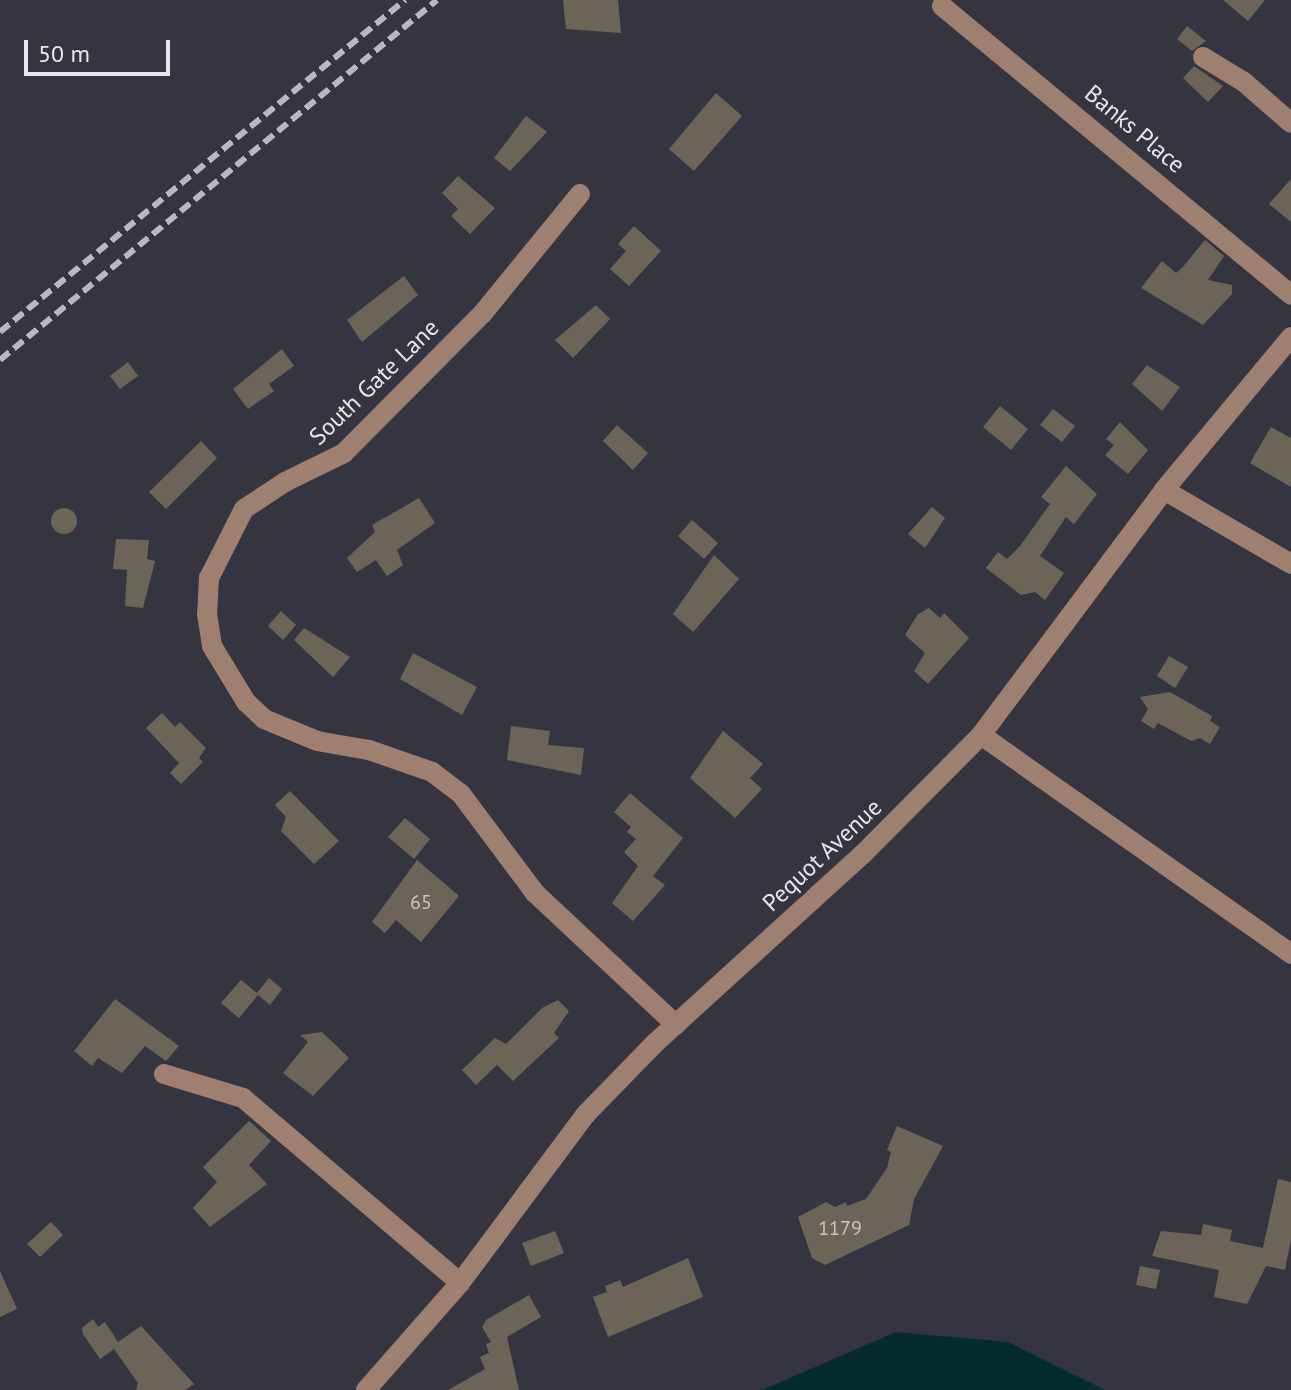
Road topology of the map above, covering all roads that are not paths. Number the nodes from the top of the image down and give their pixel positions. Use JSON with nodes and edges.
{"nodes":[{"id":1,"x":942,"y":6,"type":"dead end"},
{"id":2,"x":1203,"y":57,"type":"dead end"},
{"id":3,"x":1291,"y":123,"type":"edge"},
{"id":4,"x":580,"y":194,"type":"dead end"},
{"id":5,"x":1291,"y":295,"type":"edge"},
{"id":6,"x":1291,"y":337,"type":"edge"},
{"id":7,"x":1164,"y":490,"type":"junction"},
{"id":8,"x":1291,"y":564,"type":"edge"},
{"id":9,"x":981,"y":735,"type":"junction"},
{"id":10,"x":1291,"y":954,"type":"edge"},
{"id":11,"x":676,"y":1025,"type":"junction"},
{"id":12,"x":164,"y":1074,"type":"dead end"},
{"id":13,"x":460,"y":1283,"type":"junction"},
{"id":14,"x":366,"y":1390,"type":"edge"}],
"edges":[{"from":1,"to":5,"type":"street","name":"Banks Place"},
{"from":2,"to":3,"type":"street"},
{"from":4,"to":11,"type":"street","name":"South Gate Lane"},
{"from":6,"to":7,"type":"street","name":"Pequot Avenue"},
{"from":7,"to":8,"type":"street"},
{"from":7,"to":9,"type":"street","name":"Pequot Avenue"},
{"from":9,"to":10,"type":"street"},
{"from":9,"to":11,"type":"street","name":"Pequot Avenue"},
{"from":11,"to":13,"type":"street","name":"Pequot Avenue"},
{"from":12,"to":13,"type":"street"},
{"from":13,"to":14,"type":"street","name":"Pequot Avenue"}]}
